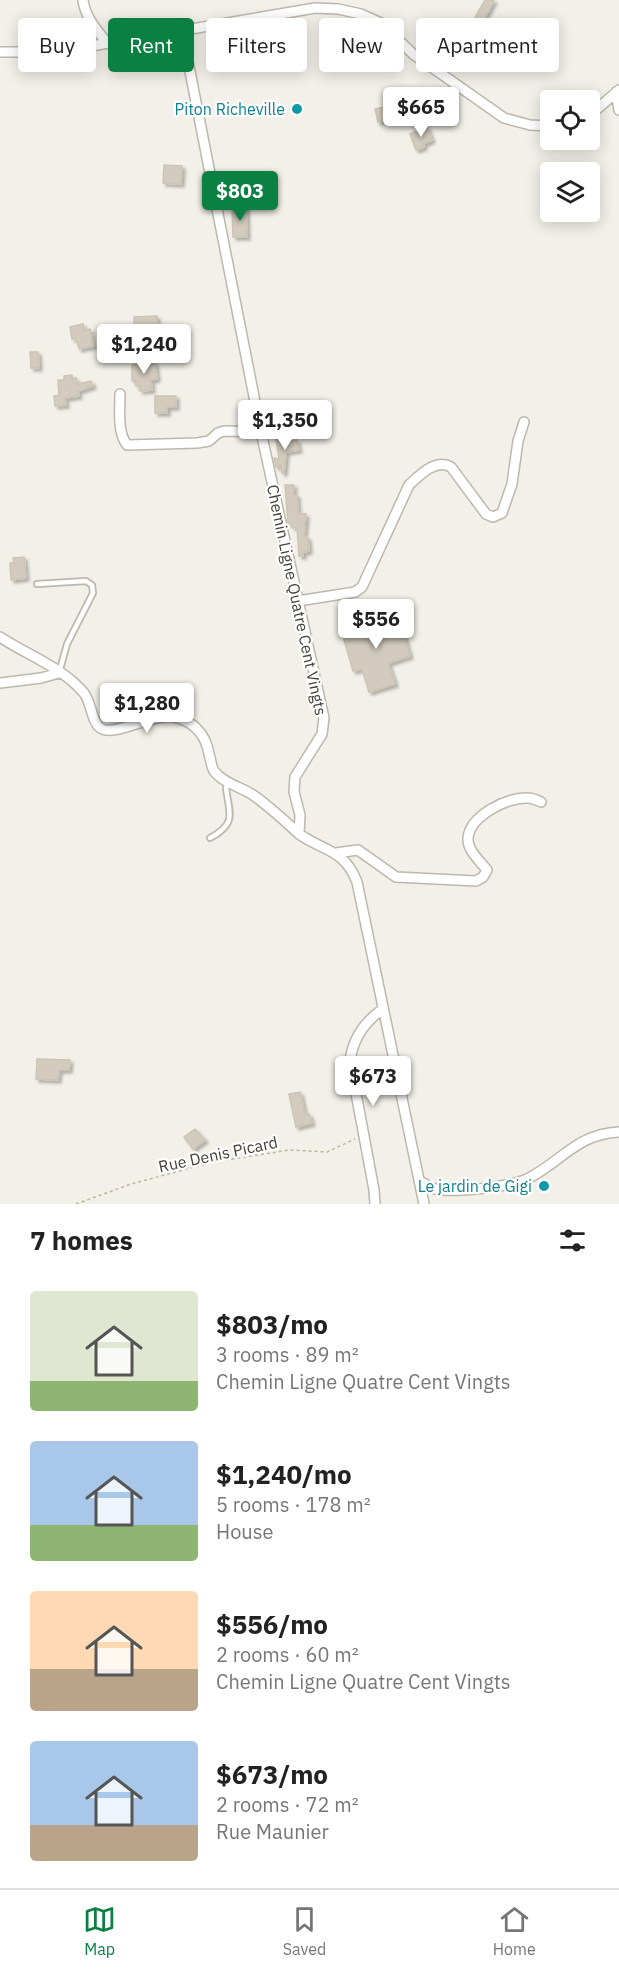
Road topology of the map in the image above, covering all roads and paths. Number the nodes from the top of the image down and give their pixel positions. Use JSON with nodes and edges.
{"nodes":[{"id":1,"x":83,"y":0,"type":"edge"},
{"id":2,"x":194,"y":29,"type":"edge"},
{"id":3,"x":107,"y":43,"type":"joint"},
{"id":4,"x":0,"y":52,"type":"edge"},
{"id":5,"x":190,"y":72,"type":"edge"},
{"id":6,"x":618,"y":91,"type":"edge"},
{"id":7,"x":600,"y":106,"type":"edge"},
{"id":8,"x":619,"y":110,"type":"edge"},
{"id":9,"x":540,"y":126,"type":"edge"},
{"id":10,"x":120,"y":394,"type":"dead end"},
{"id":11,"x":524,"y":422,"type":"dead end"},
{"id":12,"x":261,"y":432,"type":"junction"},
{"id":13,"x":37,"y":584,"type":"dead end"},
{"id":14,"x":298,"y":601,"type":"junction"},
{"id":15,"x":0,"y":637,"type":"edge"},
{"id":16,"x":59,"y":673,"type":"junction"},
{"id":17,"x":0,"y":683,"type":"edge"},
{"id":18,"x":230,"y":783,"type":"junction"},
{"id":19,"x":541,"y":802,"type":"dead end"},
{"id":20,"x":299,"y":834,"type":"junction"},
{"id":21,"x":210,"y":838,"type":"dead end"},
{"id":22,"x":336,"y":853,"type":"junction"},
{"id":23,"x":383,"y":1009,"type":"junction"},
{"id":24,"x":619,"y":1132,"type":"edge"},
{"id":25,"x":364,"y":1134,"type":"junction"},
{"id":26,"x":420,"y":1181,"type":"junction"},
{"id":27,"x":76,"y":1204,"type":"edge"},
{"id":28,"x":375,"y":1204,"type":"edge"},
{"id":29,"x":424,"y":1204,"type":"edge"}],
"edges":[{"from":1,"to":3,"type":"street"},
{"from":2,"to":9,"type":"street"},
{"from":3,"to":4,"type":"street"},
{"from":5,"to":12,"type":"street","name":"Chemin Ligne Quatre Cent Vingts"},
{"from":6,"to":7,"type":"street"},
{"from":6,"to":8,"type":"street"},
{"from":10,"to":12,"type":"street"},
{"from":11,"to":14,"type":"street"},
{"from":12,"to":14,"type":"street","name":"Chemin Ligne Quatre Cent Vingts"},
{"from":13,"to":16,"type":"lane"},
{"from":14,"to":20,"type":"street","name":"Chemin Ligne Quatre Cent Vingts"},
{"from":15,"to":16,"type":"street"},
{"from":16,"to":17,"type":"street"},
{"from":16,"to":18,"type":"street"},
{"from":18,"to":20,"type":"street"},
{"from":18,"to":21,"type":"lane"},
{"from":19,"to":22,"type":"street"},
{"from":20,"to":22,"type":"street"},
{"from":22,"to":23,"type":"street"},
{"from":23,"to":25,"type":"street"},
{"from":23,"to":26,"type":"street"},
{"from":24,"to":26,"type":"street"},
{"from":25,"to":27,"type":"path","name":"Rue Denis Picard"},
{"from":25,"to":28,"type":"street"},
{"from":26,"to":29,"type":"street"}]}
